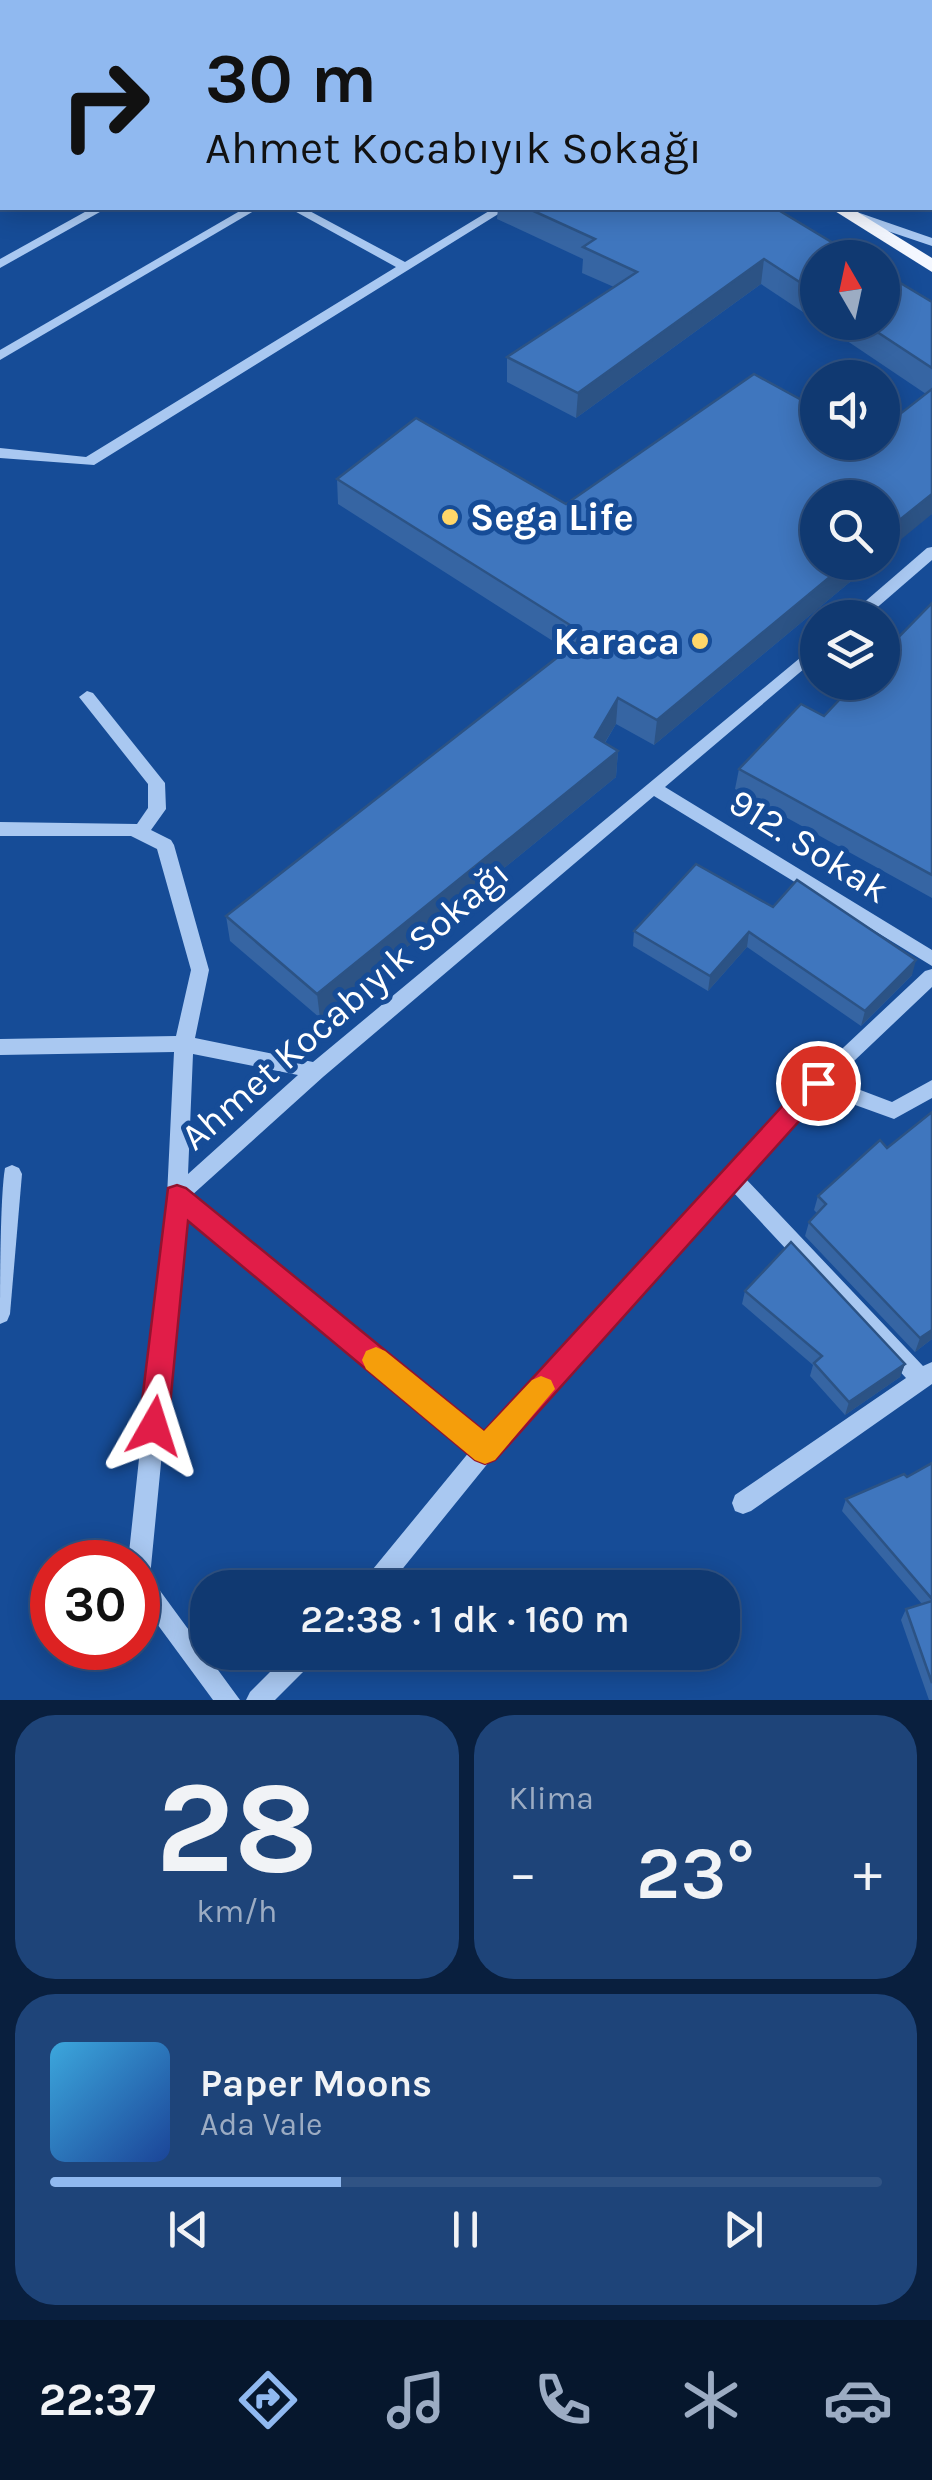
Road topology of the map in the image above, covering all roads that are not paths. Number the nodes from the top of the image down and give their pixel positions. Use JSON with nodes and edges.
{"nodes":[{"id":1,"x":98,"y":210,"type":"edge"},
{"id":2,"x":250,"y":210,"type":"edge"},
{"id":3,"x":298,"y":210,"type":"edge"},
{"id":4,"x":499,"y":210,"type":"edge"},
{"id":5,"x":844,"y":210,"type":"edge"},
{"id":6,"x":932,"y":242,"type":"edge"},
{"id":7,"x":0,"y":264,"type":"edge"},
{"id":8,"x":932,"y":266,"type":"edge"},
{"id":9,"x":405,"y":268,"type":"junction"},
{"id":10,"x":0,"y":356,"type":"edge"},
{"id":11,"x":0,"y":453,"type":"edge"},
{"id":12,"x":932,"y":552,"type":"edge"},
{"id":13,"x":875,"y":600,"type":"edge"},
{"id":14,"x":800,"y":663,"type":"edge"},
{"id":15,"x":86,"y":697,"type":"dead end"},
{"id":16,"x":652,"y":788,"type":"junction"},
{"id":17,"x":0,"y":829,"type":"edge"},
{"id":18,"x":141,"y":832,"type":"junction"},
{"id":19,"x":932,"y":959,"type":"edge"},
{"id":20,"x":932,"y":976,"type":"edge"},
{"id":21,"x":184,"y":1044,"type":"junction"},
{"id":22,"x":0,"y":1047,"type":"edge"},
{"id":23,"x":316,"y":1071,"type":"junction"},
{"id":24,"x":818,"y":1083,"type":"junction"},
{"id":25,"x":932,"y":1088,"type":"edge"},
{"id":26,"x":12,"y":1174,"type":"dead end"},
{"id":27,"x":734,"y":1178,"type":"junction"},
{"id":28,"x":177,"y":1196,"type":"junction"},
{"id":29,"x":0,"y":1314,"type":"edge"},
{"id":30,"x":927,"y":1376,"type":"edge"},
{"id":31,"x":485,"y":1450,"type":"junction"},
{"id":32,"x":743,"y":1503,"type":"dead end"},
{"id":33,"x":387,"y":1570,"type":"edge"},
{"id":34,"x":289,"y":1670,"type":"edge"},
{"id":35,"x":228,"y":1700,"type":"edge"},
{"id":36,"x":258,"y":1700,"type":"edge"}],
"edges":[{"from":1,"to":7,"type":"street"},
{"from":2,"to":10,"type":"street"},
{"from":3,"to":9,"type":"street"},
{"from":4,"to":9,"type":"street"},
{"from":5,"to":6,"type":"street"},
{"from":5,"to":8,"type":"main road"},
{"from":9,"to":11,"type":"street"},
{"from":12,"to":13,"type":"street"},
{"from":14,"to":16,"type":"street","name":"Ahmet Kocabıyık Sokağı"},
{"from":15,"to":18,"type":"street"},
{"from":16,"to":19,"type":"street","name":"912. Sokak"},
{"from":16,"to":23,"type":"street","name":"Ahmet Kocabıyık Sokağı"},
{"from":17,"to":18,"type":"street"},
{"from":18,"to":21,"type":"street"},
{"from":20,"to":24,"type":"street"},
{"from":21,"to":22,"type":"street"},
{"from":21,"to":23,"type":"street"},
{"from":21,"to":28,"type":"street"},
{"from":23,"to":28,"type":"street","name":"Ahmet Kocabıyık Sokağı"},
{"from":24,"to":25,"type":"street"},
{"from":24,"to":27,"type":"street"},
{"from":26,"to":29,"type":"street"},
{"from":27,"to":30,"type":"street"},
{"from":27,"to":31,"type":"street"},
{"from":28,"to":31,"type":"street","name":"Ahmet Kocabıyık Sokağı"},
{"from":28,"to":35,"type":"street"},
{"from":30,"to":32,"type":"street"},
{"from":31,"to":33,"type":"street"},
{"from":34,"to":36,"type":"street"}]}
